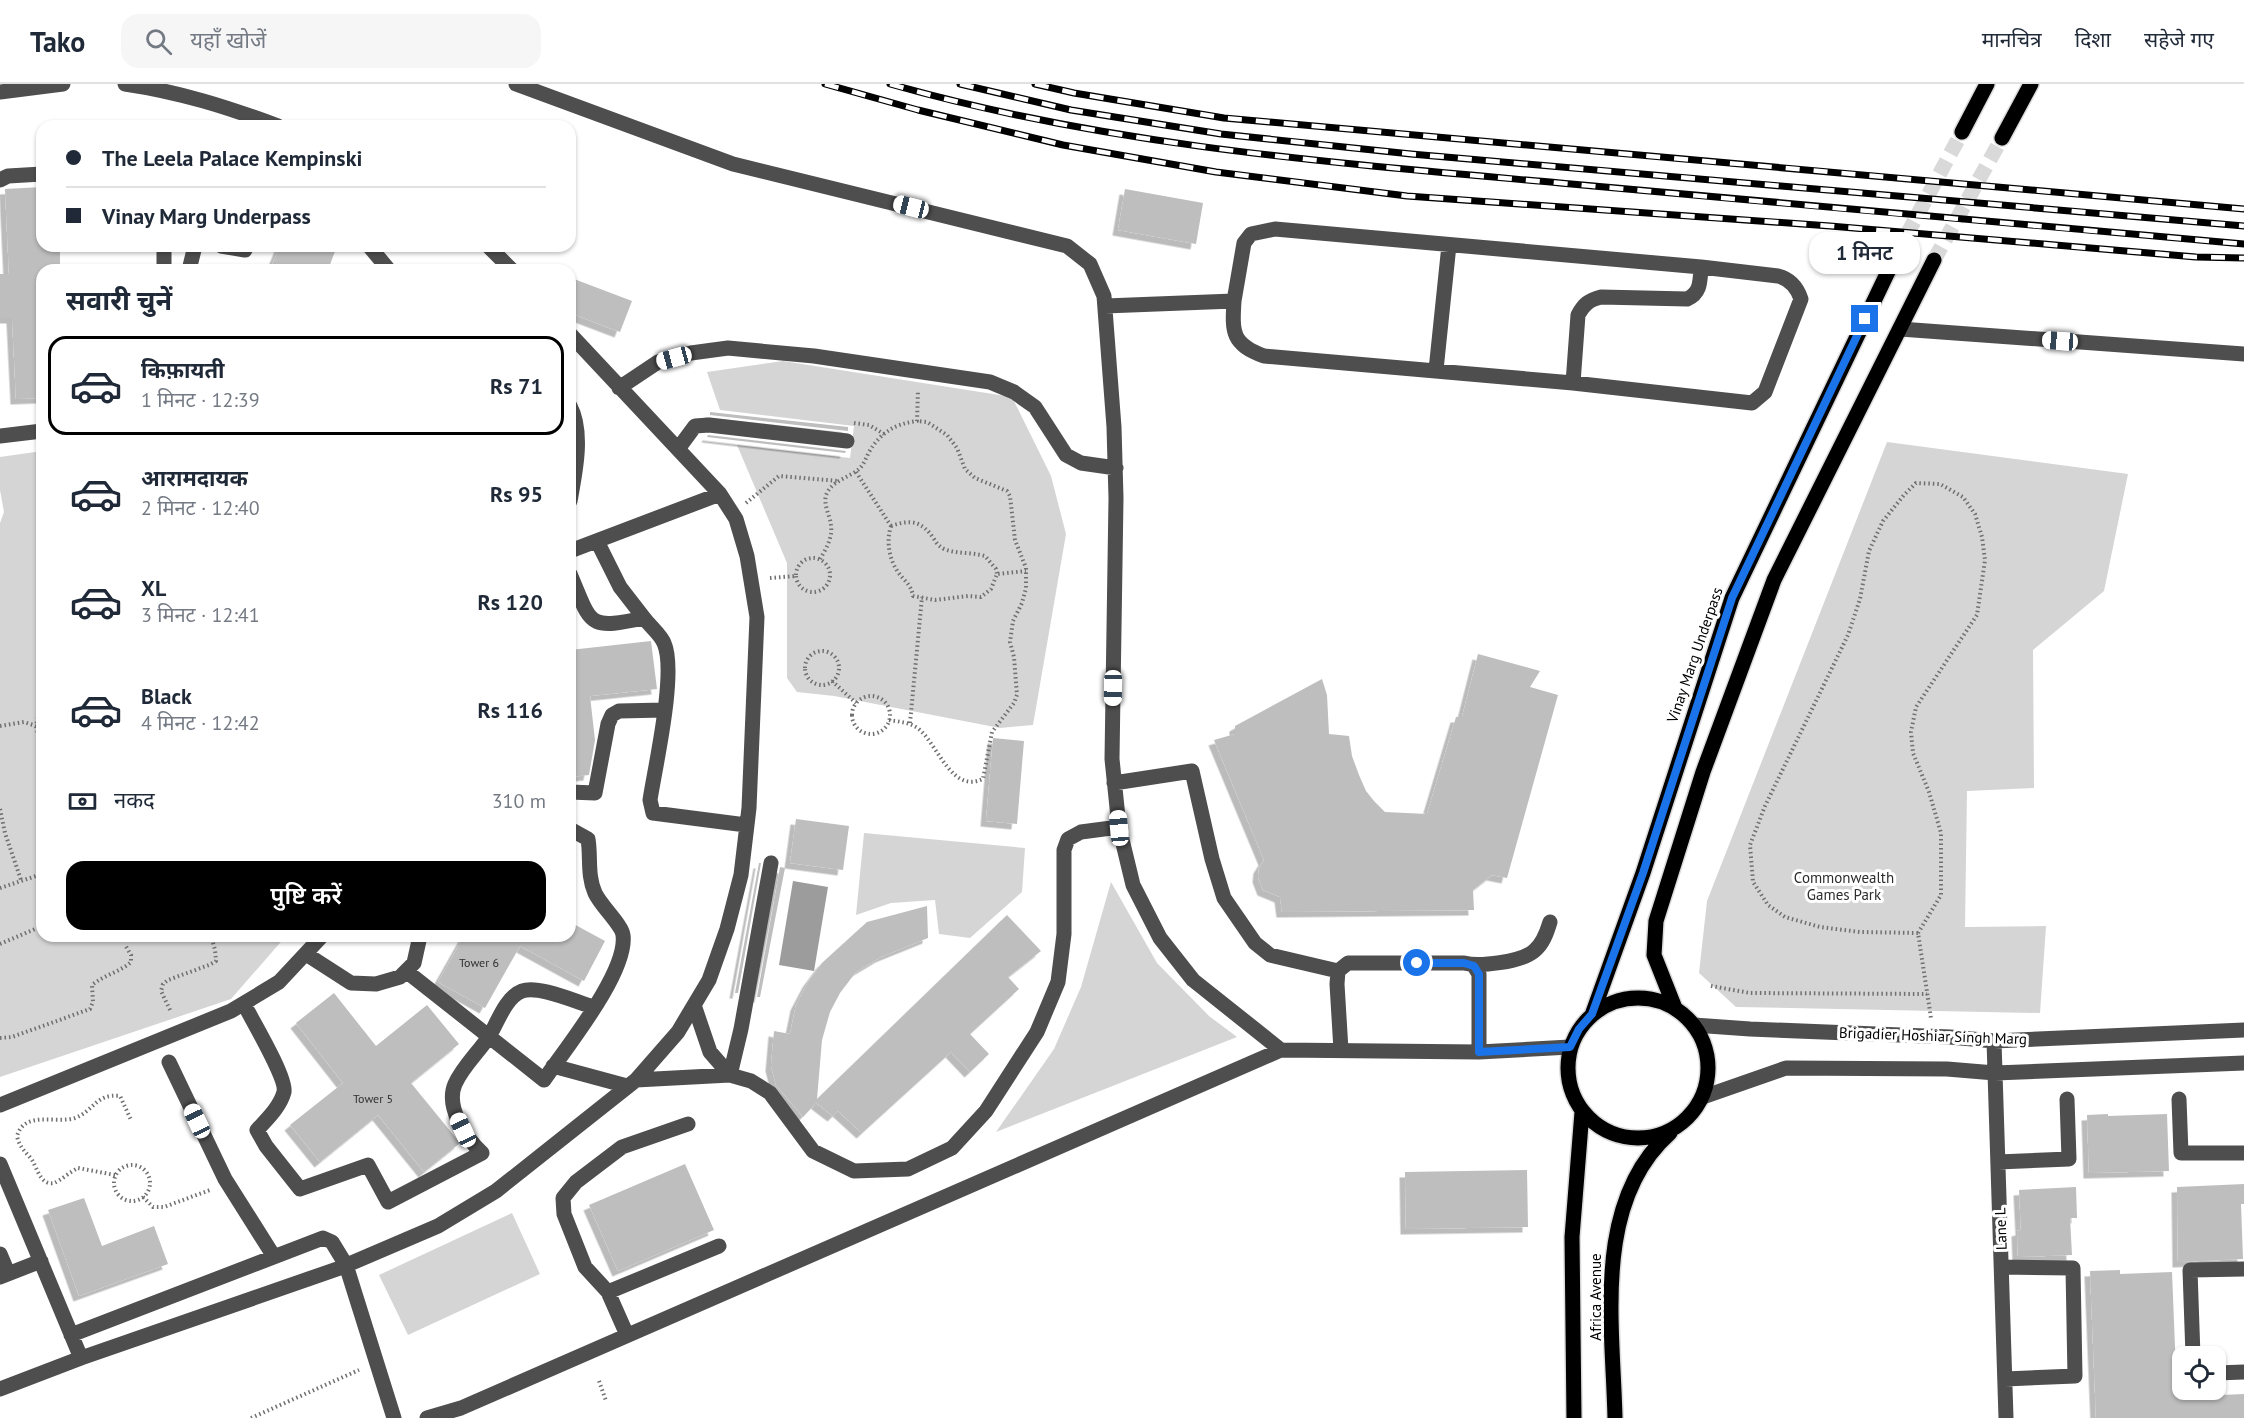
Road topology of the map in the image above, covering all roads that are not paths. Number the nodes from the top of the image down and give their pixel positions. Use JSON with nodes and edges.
{"nodes":[{"id":1,"x":63,"y":84,"type":"edge"},
{"id":2,"x":125,"y":84,"type":"edge"},
{"id":3,"x":516,"y":84,"type":"edge"},
{"id":4,"x":1987,"y":84,"type":"edge"},
{"id":5,"x":2031,"y":84,"type":"edge"},
{"id":6,"x":0,"y":92,"type":"edge"},
{"id":7,"x":261,"y":120,"type":"edge"},
{"id":8,"x":1962,"y":132,"type":"tunnel mouth"},
{"id":9,"x":2002,"y":138,"type":"tunnel mouth"},
{"id":10,"x":36,"y":174,"type":"edge"},
{"id":11,"x":0,"y":180,"type":"edge"},
{"id":12,"x":1449,"y":244,"type":"junction"},
{"id":13,"x":374,"y":252,"type":"edge"},
{"id":14,"x":494,"y":252,"type":"edge"},
{"id":15,"x":1896,"y":255,"type":"tunnel mouth"},
{"id":16,"x":1934,"y":260,"type":"tunnel mouth"},
{"id":17,"x":384,"y":264,"type":"edge"},
{"id":18,"x":506,"y":264,"type":"edge"},
{"id":19,"x":1701,"y":267,"type":"junction"},
{"id":20,"x":1234,"y":301,"type":"junction"},
{"id":21,"x":1105,"y":306,"type":"junction"},
{"id":22,"x":1900,"y":329,"type":"junction"},
{"id":23,"x":576,"y":341,"type":"edge"},
{"id":24,"x":2244,"y":354,"type":"edge"},
{"id":25,"x":1436,"y":370,"type":"junction"},
{"id":26,"x":1573,"y":383,"type":"junction"},
{"id":27,"x":619,"y":388,"type":"junction"},
{"id":28,"x":36,"y":432,"type":"edge"},
{"id":29,"x":0,"y":436,"type":"edge"},
{"id":30,"x":576,"y":436,"type":"edge"},
{"id":31,"x":847,"y":441,"type":"dead end"},
{"id":32,"x":678,"y":449,"type":"junction"},
{"id":33,"x":1116,"y":468,"type":"junction"},
{"id":34,"x":576,"y":470,"type":"edge"},
{"id":35,"x":720,"y":494,"type":"junction"},
{"id":36,"x":597,"y":541,"type":"junction"},
{"id":37,"x":576,"y":549,"type":"edge"},
{"id":38,"x":576,"y":588,"type":"edge"},
{"id":39,"x":644,"y":618,"type":"junction"},
{"id":40,"x":664,"y":710,"type":"junction"},
{"id":41,"x":1114,"y":783,"type":"junction"},
{"id":42,"x":576,"y":792,"type":"edge"},
{"id":43,"x":747,"y":825,"type":"junction"},
{"id":44,"x":1119,"y":828,"type":"junction"},
{"id":45,"x":576,"y":832,"type":"edge"},
{"id":46,"x":771,"y":863,"type":"dead end"},
{"id":47,"x":1550,"y":922,"type":"dead end"},
{"id":48,"x":317,"y":942,"type":"edge"},
{"id":49,"x":419,"y":942,"type":"edge"},
{"id":50,"x":306,"y":954,"type":"junction"},
{"id":51,"x":1474,"y":966,"type":"junction"},
{"id":52,"x":406,"y":971,"type":"junction"},
{"id":53,"x":1338,"y":971,"type":"junction"},
{"id":54,"x":244,"y":1004,"type":"junction"},
{"id":55,"x":694,"y":1005,"type":"junction"},
{"id":56,"x":594,"y":1007,"type":"junction"},
{"id":57,"x":1675,"y":1008,"type":"junction"},
{"id":58,"x":1592,"y":1014,"type":"junction"},
{"id":59,"x":1694,"y":1025,"type":"junction"},
{"id":60,"x":2244,"y":1030,"type":"edge"},
{"id":61,"x":489,"y":1036,"type":"junction"},
{"id":62,"x":1994,"y":1041,"type":"junction"},
{"id":63,"x":1570,"y":1047,"type":"junction"},
{"id":64,"x":1281,"y":1050,"type":"junction"},
{"id":65,"x":1341,"y":1050,"type":"junction"},
{"id":66,"x":1479,"y":1052,"type":"junction"},
{"id":67,"x":169,"y":1062,"type":"dead end"},
{"id":68,"x":2244,"y":1063,"type":"edge"},
{"id":69,"x":553,"y":1066,"type":"junction"},
{"id":70,"x":1995,"y":1073,"type":"junction"},
{"id":71,"x":730,"y":1075,"type":"junction"},
{"id":72,"x":631,"y":1083,"type":"junction"},
{"id":73,"x":1703,"y":1097,"type":"junction"},
{"id":74,"x":2067,"y":1099,"type":"dead end"},
{"id":75,"x":2179,"y":1100,"type":"dead end"},
{"id":76,"x":0,"y":1105,"type":"edge"},
{"id":77,"x":1582,"y":1112,"type":"junction"},
{"id":78,"x":688,"y":1124,"type":"dead end"},
{"id":79,"x":1679,"y":1125,"type":"junction"},
{"id":80,"x":2244,"y":1153,"type":"edge"},
{"id":81,"x":1998,"y":1162,"type":"junction"},
{"id":82,"x":0,"y":1164,"type":"edge"},
{"id":83,"x":5,"y":1190,"type":"edge"},
{"id":84,"x":719,"y":1246,"type":"dead end"},
{"id":85,"x":0,"y":1254,"type":"edge"},
{"id":86,"x":273,"y":1255,"type":"junction"},
{"id":87,"x":40,"y":1261,"type":"junction"},
{"id":88,"x":346,"y":1265,"type":"junction"},
{"id":89,"x":2002,"y":1267,"type":"junction"},
{"id":90,"x":2244,"y":1269,"type":"edge"},
{"id":91,"x":4,"y":1275,"type":"edge"},
{"id":92,"x":608,"y":1292,"type":"junction"},
{"id":93,"x":71,"y":1335,"type":"junction"},
{"id":94,"x":627,"y":1335,"type":"junction"},
{"id":95,"x":2193,"y":1346,"type":"edge"},
{"id":96,"x":81,"y":1358,"type":"junction"},
{"id":97,"x":2244,"y":1372,"type":"edge"},
{"id":98,"x":2226,"y":1373,"type":"edge"},
{"id":99,"x":2005,"y":1379,"type":"junction"},
{"id":100,"x":0,"y":1389,"type":"edge"},
{"id":101,"x":462,"y":1413,"type":"edge"},
{"id":102,"x":394,"y":1418,"type":"edge"},
{"id":103,"x":428,"y":1418,"type":"edge"},
{"id":104,"x":1574,"y":1418,"type":"edge"},
{"id":105,"x":1615,"y":1418,"type":"edge"},
{"id":106,"x":2006,"y":1418,"type":"edge"}],
"edges":[{"from":1,"to":6,"type":"street"},
{"from":2,"to":7,"type":"street"},
{"from":3,"to":21,"type":"street"},
{"from":4,"to":8,"type":"main road"},
{"from":5,"to":9,"type":"main road"},
{"from":10,"to":11,"type":"street"},
{"from":12,"to":19,"type":"street"},
{"from":12,"to":20,"type":"street"},
{"from":12,"to":25,"type":"street"},
{"from":13,"to":17,"type":"street"},
{"from":14,"to":18,"type":"street"},
{"from":15,"to":58,"type":"main road","name":"Vinay Marg Underpass"},
{"from":16,"to":22,"type":"main road"},
{"from":19,"to":26,"type":"street"},
{"from":19,"to":26,"type":"street"},
{"from":20,"to":21,"type":"street"},
{"from":20,"to":25,"type":"street"},
{"from":21,"to":33,"type":"street"},
{"from":22,"to":24,"type":"street"},
{"from":22,"to":57,"type":"main road"},
{"from":23,"to":27,"type":"street"},
{"from":25,"to":26,"type":"street"},
{"from":27,"to":32,"type":"street"},
{"from":27,"to":33,"type":"street"},
{"from":28,"to":29,"type":"street"},
{"from":30,"to":34,"type":"street"},
{"from":31,"to":32,"type":"street"},
{"from":32,"to":35,"type":"street"},
{"from":33,"to":41,"type":"street"},
{"from":35,"to":36,"type":"street"},
{"from":35,"to":43,"type":"street"},
{"from":36,"to":37,"type":"street"},
{"from":36,"to":39,"type":"street"},
{"from":38,"to":39,"type":"street"},
{"from":39,"to":40,"type":"street"},
{"from":40,"to":42,"type":"street"},
{"from":40,"to":43,"type":"street"},
{"from":41,"to":44,"type":"street"},
{"from":41,"to":53,"type":"street"},
{"from":43,"to":55,"type":"street"},
{"from":44,"to":64,"type":"street"},
{"from":44,"to":71,"type":"street"},
{"from":45,"to":56,"type":"street"},
{"from":46,"to":71,"type":"street"},
{"from":47,"to":51,"type":"street"},
{"from":48,"to":50,"type":"street"},
{"from":49,"to":52,"type":"street"},
{"from":50,"to":52,"type":"street"},
{"from":50,"to":54,"type":"street"},
{"from":51,"to":53,"type":"street"},
{"from":51,"to":66,"type":"street"},
{"from":52,"to":61,"type":"street"},
{"from":53,"to":65,"type":"street"},
{"from":54,"to":61,"type":"street"},
{"from":54,"to":76,"type":"street"},
{"from":55,"to":71,"type":"street"},
{"from":55,"to":72,"type":"street"},
{"from":56,"to":61,"type":"street"},
{"from":56,"to":69,"type":"street"},
{"from":57,"to":58,"type":"main road"},
{"from":57,"to":59,"type":"main road"},
{"from":58,"to":63,"type":"main road"},
{"from":59,"to":62,"type":"street","name":"Brigadier Hoshiar Singh Marg"},
{"from":59,"to":73,"type":"main road"},
{"from":60,"to":62,"type":"street","name":"Brigadier Hoshiar Singh Marg"},
{"from":61,"to":69,"type":"street"},
{"from":62,"to":70,"type":"street","name":"Lane L"},
{"from":63,"to":66,"type":"street"},
{"from":63,"to":77,"type":"main road"},
{"from":64,"to":65,"type":"street"},
{"from":64,"to":94,"type":"street"},
{"from":65,"to":66,"type":"street"},
{"from":67,"to":86,"type":"street"},
{"from":68,"to":70,"type":"street"},
{"from":69,"to":72,"type":"street"},
{"from":70,"to":73,"type":"street"},
{"from":70,"to":81,"type":"street","name":"Lane L"},
{"from":71,"to":72,"type":"street"},
{"from":72,"to":88,"type":"street"},
{"from":73,"to":79,"type":"main road"},
{"from":74,"to":81,"type":"street"},
{"from":75,"to":80,"type":"street"},
{"from":77,"to":79,"type":"main road"},
{"from":77,"to":104,"type":"main road","name":"Africa Avenue"},
{"from":78,"to":92,"type":"street"},
{"from":79,"to":105,"type":"main road","name":"Africa Avenue"},
{"from":81,"to":89,"type":"street","name":"Lane L"},
{"from":82,"to":83,"type":"street"},
{"from":83,"to":87,"type":"street"},
{"from":84,"to":92,"type":"street"},
{"from":85,"to":91,"type":"street"},
{"from":86,"to":88,"type":"street"},
{"from":86,"to":93,"type":"street"},
{"from":87,"to":91,"type":"street"},
{"from":87,"to":93,"type":"street"},
{"from":88,"to":96,"type":"street"},
{"from":88,"to":102,"type":"street"},
{"from":89,"to":99,"type":"street","name":"Lane L"},
{"from":89,"to":99,"type":"street"},
{"from":90,"to":95,"type":"street"},
{"from":92,"to":94,"type":"street"},
{"from":93,"to":96,"type":"street"},
{"from":94,"to":101,"type":"street"},
{"from":96,"to":100,"type":"street"},
{"from":97,"to":98,"type":"street"},
{"from":99,"to":106,"type":"street","name":"Lane L"},
{"from":101,"to":103,"type":"street"}]}
